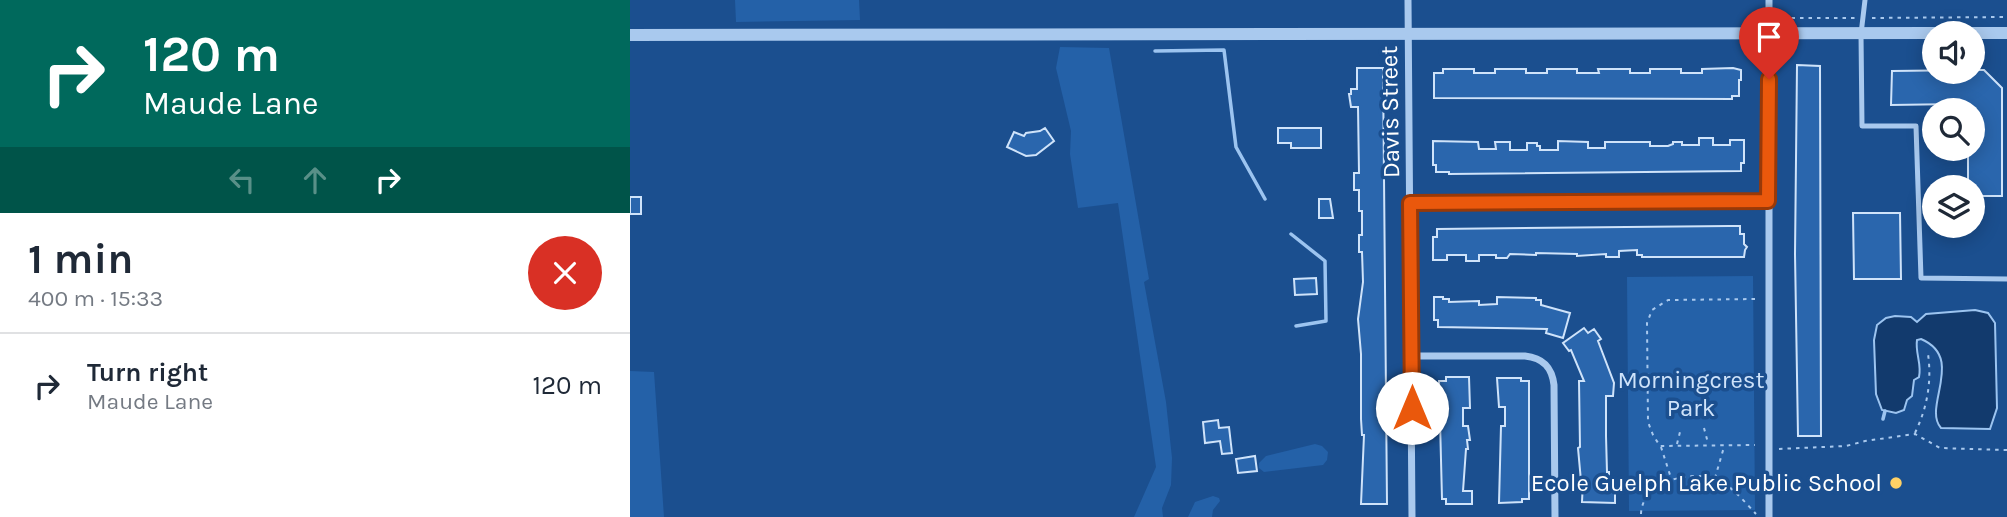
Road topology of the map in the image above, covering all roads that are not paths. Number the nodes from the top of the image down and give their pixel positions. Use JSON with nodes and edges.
{"nodes":[{"id":1,"x":1408,"y":0,"type":"edge"},
{"id":2,"x":1769,"y":0,"type":"edge"},
{"id":3,"x":1865,"y":0,"type":"edge"},
{"id":4,"x":1922,"y":33,"type":"edge"},
{"id":5,"x":1985,"y":33,"type":"edge"},
{"id":6,"x":2007,"y":33,"type":"edge"},
{"id":7,"x":1768,"y":34,"type":"junction"},
{"id":8,"x":1861,"y":34,"type":"junction"},
{"id":9,"x":1408,"y":35,"type":"junction"},
{"id":10,"x":630,"y":36,"type":"edge"},
{"id":11,"x":1768,"y":201,"type":"junction"},
{"id":12,"x":1410,"y":203,"type":"junction"},
{"id":13,"x":2007,"y":279,"type":"edge"},
{"id":14,"x":1411,"y":356,"type":"junction"},
{"id":15,"x":1412,"y":517,"type":"edge"},
{"id":16,"x":1555,"y":517,"type":"edge"},
{"id":17,"x":1769,"y":517,"type":"edge"}],
"edges":[{"from":1,"to":9,"type":"street","name":"Davis Street"},
{"from":2,"to":7,"type":"street"},
{"from":3,"to":8,"type":"lane"},
{"from":4,"to":8,"type":"street"},
{"from":5,"to":6,"type":"street"},
{"from":7,"to":8,"type":"street"},
{"from":7,"to":9,"type":"street"},
{"from":7,"to":11,"type":"street"},
{"from":8,"to":13,"type":"lane"},
{"from":9,"to":10,"type":"street"},
{"from":9,"to":12,"type":"street","name":"Davis Street"},
{"from":11,"to":12,"type":"street"},
{"from":11,"to":17,"type":"street"},
{"from":12,"to":14,"type":"street","name":"Davis Street"},
{"from":14,"to":15,"type":"street","name":"Davis Street"},
{"from":14,"to":16,"type":"street"}]}
